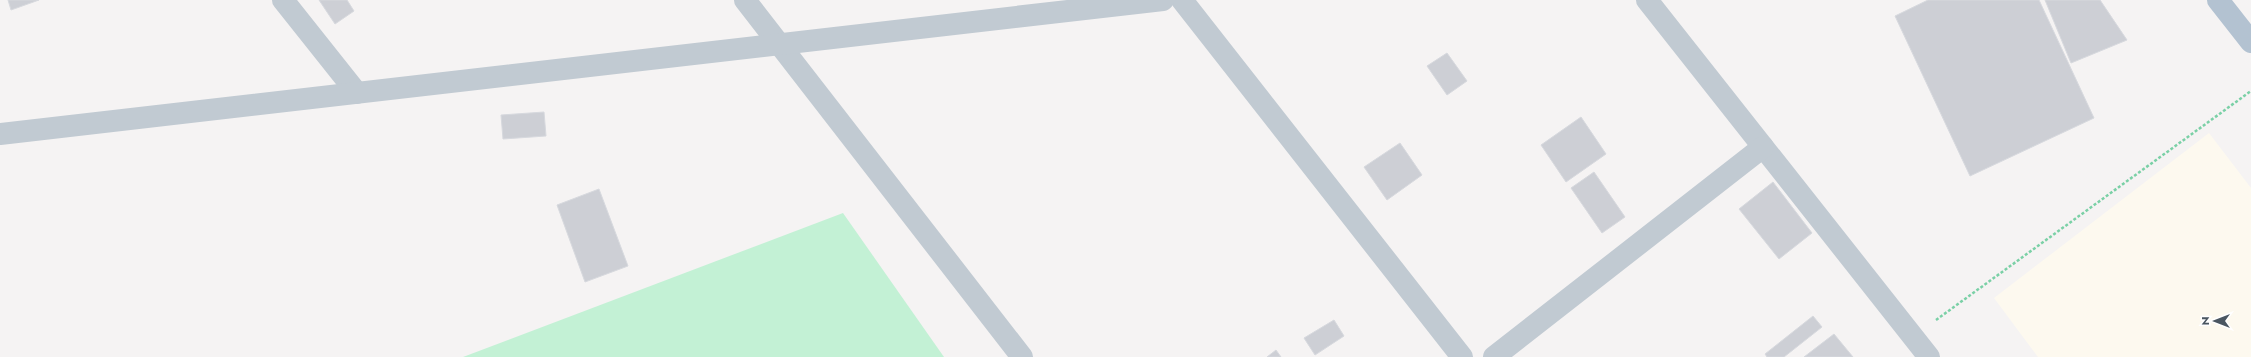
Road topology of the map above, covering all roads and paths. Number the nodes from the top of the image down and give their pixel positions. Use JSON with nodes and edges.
{"nodes":[{"id":1,"x":283,"y":0,"type":"edge"},
{"id":2,"x":745,"y":0,"type":"edge"},
{"id":3,"x":1163,"y":0,"type":"edge"},
{"id":4,"x":1182,"y":0,"type":"edge"},
{"id":5,"x":1647,"y":0,"type":"edge"},
{"id":6,"x":2218,"y":0,"type":"edge"},
{"id":7,"x":2251,"y":42,"type":"edge"},
{"id":8,"x":779,"y":44,"type":"junction"},
{"id":9,"x":2251,"y":91,"type":"edge"},
{"id":10,"x":357,"y":93,"type":"junction"},
{"id":11,"x":0,"y":134,"type":"edge"},
{"id":12,"x":1763,"y":147,"type":"junction"},
{"id":13,"x":1913,"y":337,"type":"junction"},
{"id":14,"x":1022,"y":357,"type":"edge"},
{"id":15,"x":1462,"y":357,"type":"edge"},
{"id":16,"x":1494,"y":357,"type":"edge"},
{"id":17,"x":1929,"y":357,"type":"edge"}],
"edges":[{"from":1,"to":10,"type":"street"},
{"from":2,"to":8,"type":"street"},
{"from":3,"to":8,"type":"street"},
{"from":4,"to":15,"type":"street"},
{"from":5,"to":12,"type":"street"},
{"from":6,"to":7,"type":"main road"},
{"from":8,"to":10,"type":"street"},
{"from":8,"to":14,"type":"street"},
{"from":9,"to":13,"type":"path"},
{"from":10,"to":11,"type":"street"},
{"from":12,"to":13,"type":"street"},
{"from":12,"to":16,"type":"street"},
{"from":13,"to":17,"type":"street"}]}
